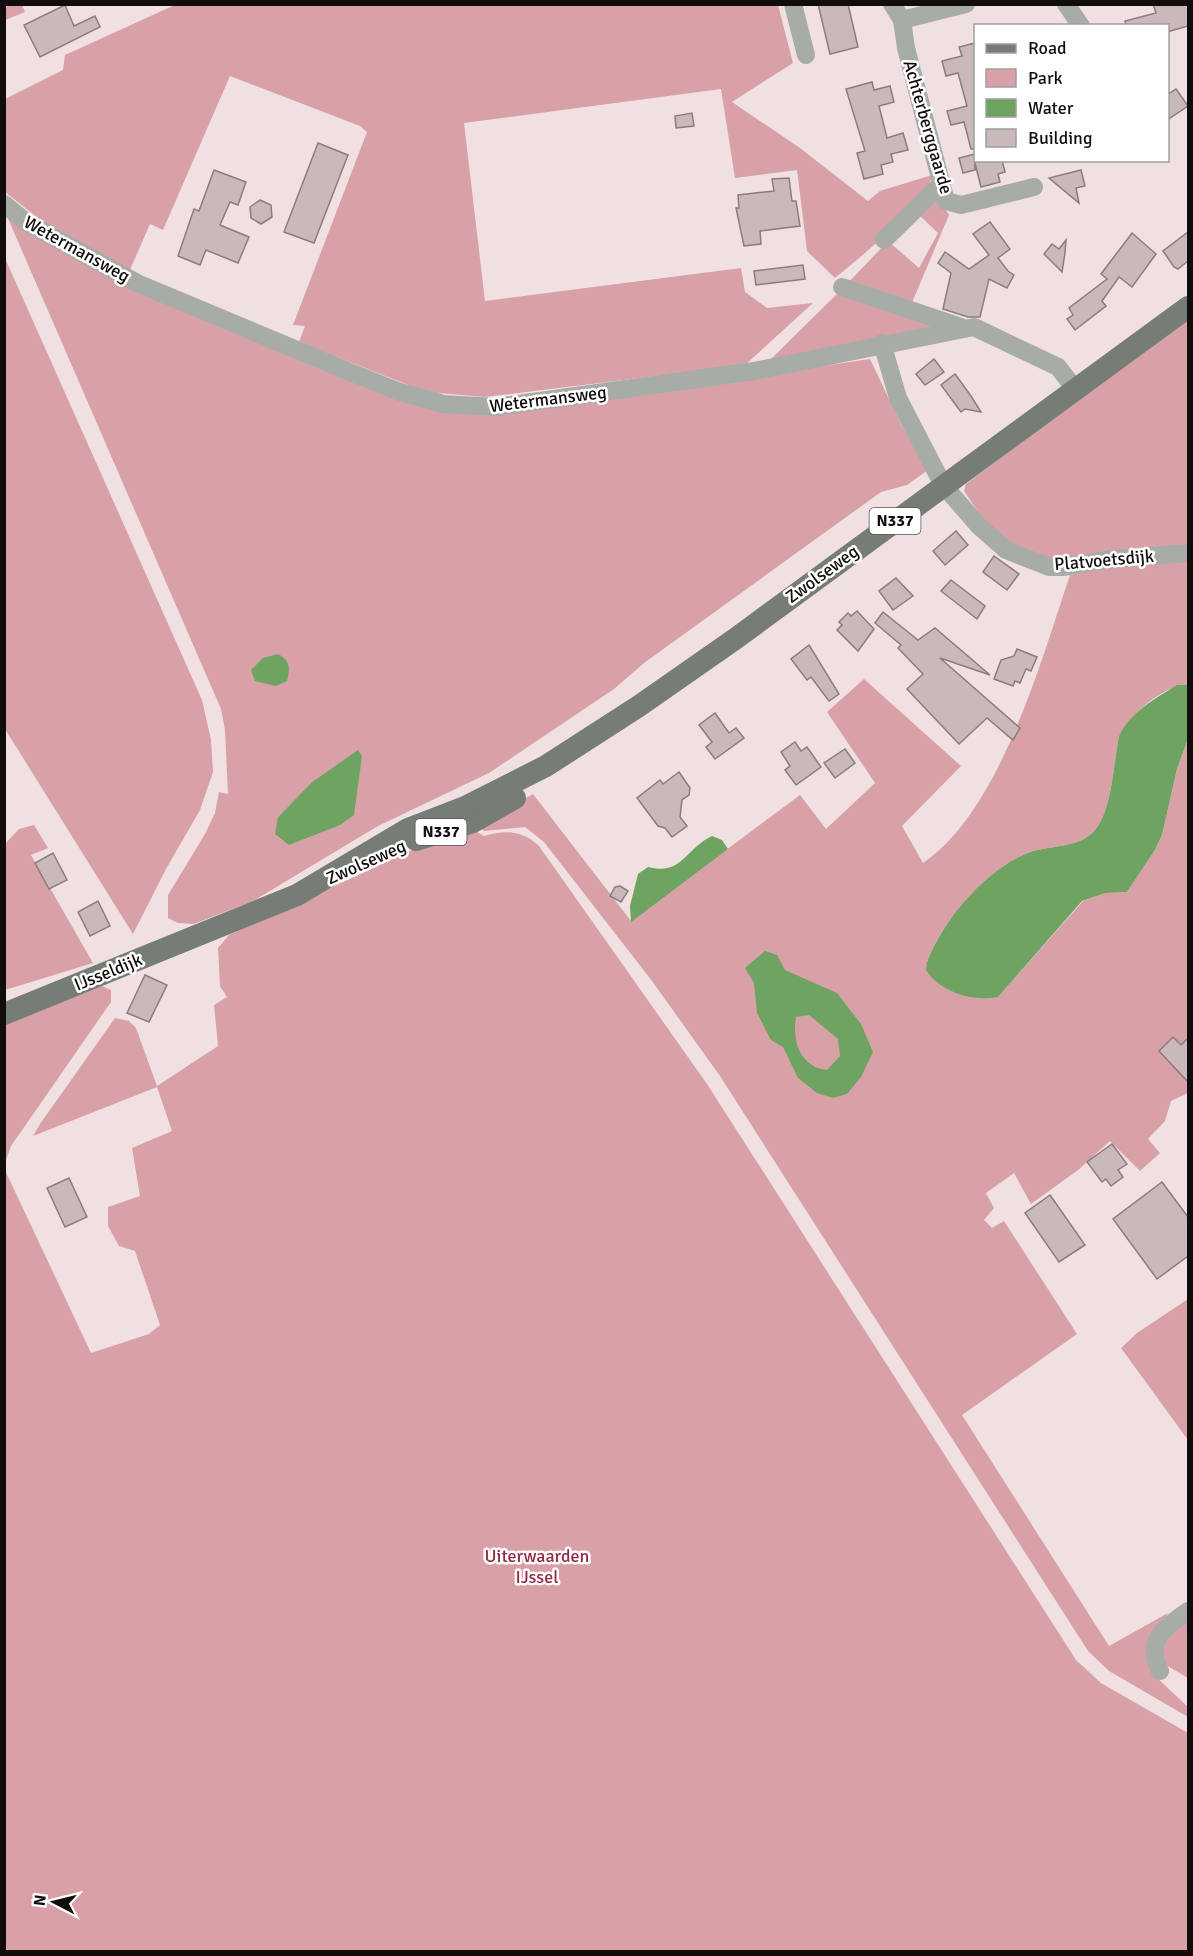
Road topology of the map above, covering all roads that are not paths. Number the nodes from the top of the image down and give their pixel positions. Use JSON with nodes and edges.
{"nodes":[{"id":1,"x":793,"y":4,"type":"edge"},
{"id":2,"x":892,"y":4,"type":"edge"},
{"id":3,"x":966,"y":4,"type":"edge"},
{"id":4,"x":1066,"y":4,"type":"edge"},
{"id":5,"x":902,"y":20,"type":"junction"},
{"id":6,"x":1080,"y":24,"type":"edge"},
{"id":7,"x":806,"y":55,"type":"dead end"},
{"id":8,"x":942,"y":183,"type":"junction"},
{"id":9,"x":1034,"y":187,"type":"dead end"},
{"id":10,"x":4,"y":204,"type":"edge"},
{"id":11,"x":884,"y":240,"type":"dead end"},
{"id":12,"x":842,"y":287,"type":"dead end"},
{"id":13,"x":1188,"y":307,"type":"edge"},
{"id":14,"x":963,"y":328,"type":"junction"},
{"id":15,"x":882,"y":344,"type":"junction"},
{"id":16,"x":1075,"y":389,"type":"junction"},
{"id":17,"x":943,"y":485,"type":"junction"},
{"id":18,"x":1188,"y":553,"type":"edge"},
{"id":19,"x":212,"y":930,"type":"joint"},
{"id":20,"x":4,"y":1014,"type":"edge"},
{"id":21,"x":1188,"y":1611,"type":"edge"},
{"id":22,"x":1160,"y":1671,"type":"dead end"}],
"edges":[{"from":1,"to":7,"type":"street"},
{"from":2,"to":5,"type":"street","name":"Achterberggaarde"},
{"from":3,"to":5,"type":"street"},
{"from":4,"to":6,"type":"street"},
{"from":5,"to":8,"type":"street","name":"Achterberggaarde"},
{"from":8,"to":9,"type":"street","name":"Achterberggaarde"},
{"from":8,"to":11,"type":"street"},
{"from":10,"to":15,"type":"street","name":"Wetermansweg"},
{"from":12,"to":14,"type":"street"},
{"from":13,"to":16,"type":"main road","name":"Zwolseweg","number":"N337"},
{"from":14,"to":15,"type":"street","name":"Wetermansweg"},
{"from":14,"to":16,"type":"street","name":"Wetermansweg"},
{"from":15,"to":17,"type":"street","name":"Platvoetsdijk"},
{"from":16,"to":17,"type":"main road","name":"Zwolseweg","number":"N337"},
{"from":17,"to":18,"type":"street","name":"Platvoetsdijk"},
{"from":17,"to":19,"type":"main road","name":"Zwolseweg","number":"N337"},
{"from":19,"to":20,"type":"main road","name":"IJsseldijk","number":"N337"},
{"from":21,"to":22,"type":"street"}]}
